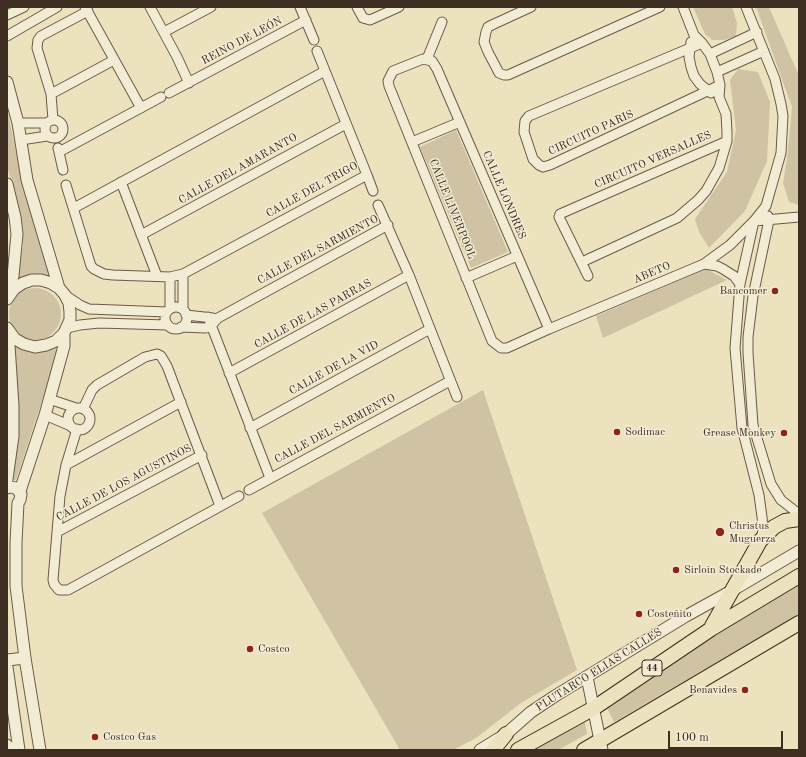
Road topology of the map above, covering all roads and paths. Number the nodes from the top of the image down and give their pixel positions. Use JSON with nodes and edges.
{"nodes":[{"id":1,"x":24,"y":7,"type":"edge"},
{"id":2,"x":57,"y":7,"type":"edge"},
{"id":3,"x":150,"y":7,"type":"edge"},
{"id":4,"x":211,"y":7,"type":"edge"},
{"id":5,"x":300,"y":7,"type":"edge"},
{"id":6,"x":357,"y":7,"type":"edge"},
{"id":7,"x":399,"y":7,"type":"edge"},
{"id":8,"x":532,"y":7,"type":"edge"},
{"id":9,"x":660,"y":7,"type":"edge"},
{"id":10,"x":684,"y":7,"type":"edge"},
{"id":11,"x":746,"y":7,"type":"edge"},
{"id":12,"x":86,"y":9,"type":"edge"},
{"id":13,"x":7,"y":16,"type":"edge"},
{"id":14,"x":306,"y":20,"type":"junction"},
{"id":15,"x":442,"y":22,"type":"dead end"},
{"id":16,"x":164,"y":32,"type":"junction"},
{"id":17,"x":757,"y":32,"type":"junction"},
{"id":18,"x":694,"y":35,"type":"junction"},
{"id":19,"x":7,"y":36,"type":"edge"},
{"id":20,"x":314,"y":40,"type":"dead end"},
{"id":21,"x":702,"y":43,"type":"junction"},
{"id":22,"x":690,"y":47,"type":"junction"},
{"id":23,"x":317,"y":51,"type":"dead end"},
{"id":24,"x":764,"y":51,"type":"junction"},
{"id":25,"x":710,"y":54,"type":"junction"},
{"id":26,"x":427,"y":59,"type":"junction"},
{"id":27,"x":114,"y":60,"type":"junction"},
{"id":28,"x":325,"y":71,"type":"junction"},
{"id":29,"x":718,"y":72,"type":"junction"},
{"id":30,"x":7,"y":82,"type":"edge"},
{"id":31,"x":189,"y":83,"type":"junction"},
{"id":32,"x":720,"y":85,"type":"junction"},
{"id":33,"x":708,"y":91,"type":"junction"},
{"id":34,"x":51,"y":94,"type":"junction"},
{"id":35,"x":719,"y":97,"type":"junction"},
{"id":36,"x":141,"y":108,"type":"junction"},
{"id":37,"x":50,"y":121,"type":"junction"},
{"id":38,"x":460,"y":122,"type":"junction"},
{"id":39,"x":18,"y":123,"type":"junction"},
{"id":40,"x":346,"y":124,"type":"junction"},
{"id":41,"x":51,"y":138,"type":"junction"},
{"id":42,"x":21,"y":140,"type":"junction"},
{"id":43,"x":727,"y":141,"type":"junction"},
{"id":44,"x":412,"y":142,"type":"junction"},
{"id":45,"x":59,"y":152,"type":"junction"},
{"id":46,"x":63,"y":170,"type":"dead end"},
{"id":47,"x":367,"y":175,"type":"junction"},
{"id":48,"x":121,"y":182,"type":"junction"},
{"id":49,"x":7,"y":184,"type":"edge"},
{"id":50,"x":66,"y":185,"type":"dead end"},
{"id":51,"x":373,"y":191,"type":"dead end"},
{"id":52,"x":378,"y":204,"type":"dead end"},
{"id":53,"x":766,"y":206,"type":"junction"},
{"id":54,"x":74,"y":208,"type":"junction"},
{"id":55,"x":799,"y":217,"type":"edge"},
{"id":56,"x":769,"y":220,"type":"junction"},
{"id":57,"x":754,"y":222,"type":"junction"},
{"id":58,"x":388,"y":225,"type":"junction"},
{"id":59,"x":141,"y":235,"type":"junction"},
{"id":60,"x":517,"y":256,"type":"junction"},
{"id":61,"x":582,"y":262,"type":"junction"},
{"id":62,"x":704,"y":264,"type":"junction"},
{"id":63,"x":183,"y":274,"type":"junction"},
{"id":64,"x":409,"y":275,"type":"junction"},
{"id":65,"x":157,"y":276,"type":"junction"},
{"id":66,"x":588,"y":276,"type":"dead end"},
{"id":67,"x":170,"y":277,"type":"junction"},
{"id":68,"x":466,"y":278,"type":"junction"},
{"id":69,"x":740,"y":284,"type":"junction"},
{"id":70,"x":62,"y":292,"type":"junction"},
{"id":71,"x":8,"y":298,"type":"edge"},
{"id":72,"x":168,"y":310,"type":"junction"},
{"id":73,"x":184,"y":312,"type":"junction"},
{"id":74,"x":208,"y":317,"type":"junction"},
{"id":75,"x":218,"y":318,"type":"junction"},
{"id":76,"x":168,"y":325,"type":"junction"},
{"id":77,"x":211,"y":326,"type":"junction"},
{"id":78,"x":181,"y":327,"type":"junction"},
{"id":79,"x":8,"y":329,"type":"edge"},
{"id":80,"x":430,"y":329,"type":"junction"},
{"id":81,"x":549,"y":329,"type":"junction"},
{"id":82,"x":65,"y":331,"type":"junction"},
{"id":83,"x":492,"y":341,"type":"joint"},
{"id":84,"x":229,"y":373,"type":"junction"},
{"id":85,"x":450,"y":381,"type":"junction"},
{"id":86,"x":457,"y":397,"type":"dead end"},
{"id":87,"x":49,"y":399,"type":"junction"},
{"id":88,"x":181,"y":402,"type":"junction"},
{"id":89,"x":79,"y":409,"type":"junction"},
{"id":90,"x":45,"y":415,"type":"junction"},
{"id":91,"x":753,"y":425,"type":"junction"},
{"id":92,"x":74,"y":427,"type":"junction"},
{"id":93,"x":250,"y":428,"type":"junction"},
{"id":94,"x":742,"y":428,"type":"junction"},
{"id":95,"x":202,"y":455,"type":"junction"},
{"id":96,"x":66,"y":465,"type":"junction"},
{"id":97,"x":270,"y":478,"type":"junction"},
{"id":98,"x":7,"y":479,"type":"edge"},
{"id":99,"x":7,"y":488,"type":"edge"},
{"id":100,"x":249,"y":490,"type":"dead end"},
{"id":101,"x":239,"y":496,"type":"dead end"},
{"id":102,"x":15,"y":499,"type":"edge"},
{"id":103,"x":220,"y":506,"type":"junction"},
{"id":104,"x":799,"y":514,"type":"edge"},
{"id":105,"x":799,"y":519,"type":"edge"},
{"id":106,"x":57,"y":532,"type":"junction"},
{"id":107,"x":760,"y":541,"type":"junction"},
{"id":108,"x":799,"y":551,"type":"edge"},
{"id":109,"x":799,"y":576,"type":"edge"},
{"id":110,"x":733,"y":590,"type":"junction"},
{"id":111,"x":799,"y":623,"type":"edge"},
{"id":112,"x":711,"y":629,"type":"junction"},
{"id":113,"x":25,"y":658,"type":"junction"},
{"id":114,"x":7,"y":660,"type":"edge"},
{"id":115,"x":7,"y":667,"type":"edge"},
{"id":116,"x":587,"y":677,"type":"junction"},
{"id":117,"x":9,"y":693,"type":"edge"},
{"id":118,"x":594,"y":708,"type":"junction"},
{"id":119,"x":506,"y":734,"type":"junction"},
{"id":120,"x":7,"y":744,"type":"edge"},
{"id":121,"x":602,"y":745,"type":"edge"},
{"id":122,"x":14,"y":750,"type":"edge"},
{"id":123,"x":19,"y":750,"type":"edge"},
{"id":124,"x":40,"y":750,"type":"edge"},
{"id":125,"x":480,"y":750,"type":"edge"},
{"id":126,"x":493,"y":750,"type":"edge"},
{"id":127,"x":518,"y":750,"type":"edge"},
{"id":128,"x":584,"y":750,"type":"edge"}],
"edges":[{"from":1,"to":13,"type":"street"},
{"from":2,"to":19,"type":"street"},
{"from":3,"to":16,"type":"street"},
{"from":4,"to":16,"type":"street"},
{"from":5,"to":14,"type":"street"},
{"from":6,"to":7,"type":"street"},
{"from":8,"to":9,"type":"street"},
{"from":10,"to":18,"type":"street"},
{"from":11,"to":17,"type":"street"},
{"from":12,"to":27,"type":"street"},
{"from":12,"to":34,"type":"street"},
{"from":14,"to":20,"type":"street"},
{"from":14,"to":31,"type":"street","name":"REINO DE LEÓN"},
{"from":15,"to":26,"type":"street"},
{"from":16,"to":31,"type":"street"},
{"from":17,"to":24,"type":"street"},
{"from":17,"to":25,"type":"street"},
{"from":18,"to":21,"type":"street"},
{"from":18,"to":22,"type":"street"},
{"from":21,"to":22,"type":"street","name":"CIRCUITO PARIS"},
{"from":21,"to":25,"type":"street"},
{"from":22,"to":33,"type":"street"},
{"from":22,"to":33,"type":"street","name":"CIRCUITO PARIS"},
{"from":23,"to":28,"type":"street","name":"CALLE DEL TRIGO"},
{"from":24,"to":29,"type":"street"},
{"from":24,"to":53,"type":"street"},
{"from":25,"to":29,"type":"street"},
{"from":26,"to":38,"type":"street","name":"CALLE LONDRES"},
{"from":26,"to":44,"type":"street","name":"CALLE LIVERPOOL"},
{"from":27,"to":34,"type":"street"},
{"from":27,"to":36,"type":"street"},
{"from":28,"to":40,"type":"street","name":"CALLE DEL TRIGO"},
{"from":28,"to":48,"type":"street"},
{"from":29,"to":32,"type":"street"},
{"from":30,"to":39,"type":"street"},
{"from":31,"to":36,"type":"street","name":"REINO DE LEÓN"},
{"from":32,"to":33,"type":"street","name":"CIRCUITO PARIS"},
{"from":32,"to":35,"type":"street"},
{"from":33,"to":35,"type":"street"},
{"from":34,"to":37,"type":"street"},
{"from":35,"to":43,"type":"street"},
{"from":36,"to":45,"type":"street","name":"REINO DE LEÓN"},
{"from":37,"to":39,"type":"street"},
{"from":37,"to":41,"type":"street"},
{"from":37,"to":41,"type":"street"},
{"from":38,"to":44,"type":"street"},
{"from":38,"to":60,"type":"street","name":"CALLE LONDRES"},
{"from":39,"to":42,"type":"street"},
{"from":40,"to":47,"type":"street","name":"CALLE DEL TRIGO"},
{"from":40,"to":59,"type":"street","name":"CALLE DEL AMARANTO"},
{"from":41,"to":42,"type":"street"},
{"from":41,"to":45,"type":"street"},
{"from":42,"to":70,"type":"street"},
{"from":43,"to":61,"type":"street","name":"CIRCUITO VERSALLES"},
{"from":43,"to":61,"type":"street","name":"CIRCUITO VERSALLES"},
{"from":44,"to":68,"type":"street","name":"CALLE LIVERPOOL"},
{"from":45,"to":46,"type":"street"},
{"from":47,"to":51,"type":"street"},
{"from":47,"to":63,"type":"street","name":"CALLE DEL TRIGO"},
{"from":48,"to":54,"type":"street"},
{"from":48,"to":59,"type":"street"},
{"from":49,"to":71,"type":"street"},
{"from":50,"to":54,"type":"street","name":"CALLE DEL TRIGO"},
{"from":52,"to":58,"type":"street"},
{"from":53,"to":56,"type":"street"},
{"from":53,"to":57,"type":"street"},
{"from":54,"to":65,"type":"street","name":"CALLE DEL TRIGO"},
{"from":55,"to":56,"type":"street"},
{"from":56,"to":57,"type":"street"},
{"from":56,"to":91,"type":"street"},
{"from":57,"to":62,"type":"street","name":"ABETO"},
{"from":57,"to":69,"type":"street"},
{"from":58,"to":64,"type":"street","name":"CALLE DEL SARMIENTO"},
{"from":58,"to":75,"type":"street","name":"CALLE DEL SARMIENTO"},
{"from":59,"to":65,"type":"street"},
{"from":60,"to":68,"type":"street"},
{"from":60,"to":81,"type":"street","name":"CALLE LONDRES"},
{"from":61,"to":66,"type":"street"},
{"from":62,"to":69,"type":"street"},
{"from":62,"to":81,"type":"street","name":"ABETO"},
{"from":63,"to":67,"type":"street","name":"CALLE DEL TRIGO"},
{"from":63,"to":73,"type":"street"},
{"from":64,"to":80,"type":"street","name":"CALLE DEL SARMIENTO"},
{"from":64,"to":84,"type":"street","name":"CALLE DE LAS PARRAS"},
{"from":65,"to":67,"type":"street","name":"CALLE DEL TRIGO"},
{"from":67,"to":72,"type":"street"},
{"from":68,"to":83,"type":"street","name":"CALLE LIVERPOOL"},
{"from":69,"to":94,"type":"street"},
{"from":70,"to":71,"type":"street"},
{"from":70,"to":72,"type":"street"},
{"from":70,"to":82,"type":"street"},
{"from":72,"to":73,"type":"street"},
{"from":72,"to":76,"type":"street"},
{"from":73,"to":74,"type":"street"},
{"from":73,"to":78,"type":"street"},
{"from":74,"to":75,"type":"street"},
{"from":74,"to":77,"type":"street","name":"CALLE DEL SARMIENTO"},
{"from":75,"to":77,"type":"street"},
{"from":76,"to":78,"type":"street"},
{"from":76,"to":82,"type":"street"},
{"from":77,"to":78,"type":"street"},
{"from":77,"to":84,"type":"street","name":"CALLE DEL SARMIENTO"},
{"from":79,"to":82,"type":"street"},
{"from":79,"to":98,"type":"street"},
{"from":80,"to":85,"type":"street","name":"CALLE DEL SARMIENTO"},
{"from":80,"to":93,"type":"street","name":"CALLE DE LA VID"},
{"from":81,"to":83,"type":"street","name":"ABETO"},
{"from":82,"to":87,"type":"street"},
{"from":84,"to":93,"type":"street","name":"CALLE DEL SARMIENTO"},
{"from":85,"to":86,"type":"street","name":"CALLE DEL SARMIENTO"},
{"from":85,"to":97,"type":"street","name":"CALLE DEL SARMIENTO"},
{"from":87,"to":89,"type":"street"},
{"from":87,"to":90,"type":"street"},
{"from":88,"to":89,"type":"street"},
{"from":88,"to":95,"type":"street"},
{"from":88,"to":96,"type":"street"},
{"from":89,"to":92,"type":"street"},
{"from":89,"to":92,"type":"street"},
{"from":90,"to":92,"type":"street"},
{"from":90,"to":102,"type":"street"},
{"from":91,"to":94,"type":"street"},
{"from":91,"to":104,"type":"street"},
{"from":92,"to":96,"type":"street"},
{"from":93,"to":97,"type":"street","name":"CALLE DEL SARMIENTO"},
{"from":94,"to":107,"type":"street"},
{"from":95,"to":103,"type":"street"},
{"from":95,"to":106,"type":"street","name":"CALLE DE LOS AGUSTINOS"},
{"from":96,"to":106,"type":"street"},
{"from":97,"to":100,"type":"street"},
{"from":99,"to":102,"type":"street"},
{"from":101,"to":103,"type":"street"},
{"from":102,"to":113,"type":"street"},
{"from":103,"to":106,"type":"street"},
{"from":105,"to":107,"type":"main road"},
{"from":107,"to":110,"type":"main road"},
{"from":108,"to":110,"type":"street","name":"PLUTARCO ELIAS CALLES"},
{"from":109,"to":112,"type":"main road","number":"44"},
{"from":110,"to":112,"type":"main road"},
{"from":110,"to":116,"type":"street","name":"PLUTARCO ELIAS CALLES"},
{"from":111,"to":121,"type":"main road"},
{"from":112,"to":118,"type":"main road","number":"44"},
{"from":113,"to":114,"type":"street"},
{"from":113,"to":124,"type":"street"},
{"from":115,"to":117,"type":"street"},
{"from":116,"to":118,"type":"street"},
{"from":116,"to":119,"type":"street","name":"PLUTARCO ELIAS CALLES"},
{"from":117,"to":123,"type":"street"},
{"from":118,"to":121,"type":"street"},
{"from":118,"to":127,"type":"main road","number":"44"},
{"from":119,"to":125,"type":"street","name":"PLUTARCO ELIAS CALLES"},
{"from":119,"to":126,"type":"main road"},
{"from":120,"to":122,"type":"street"},
{"from":121,"to":128,"type":"main road"}]}
